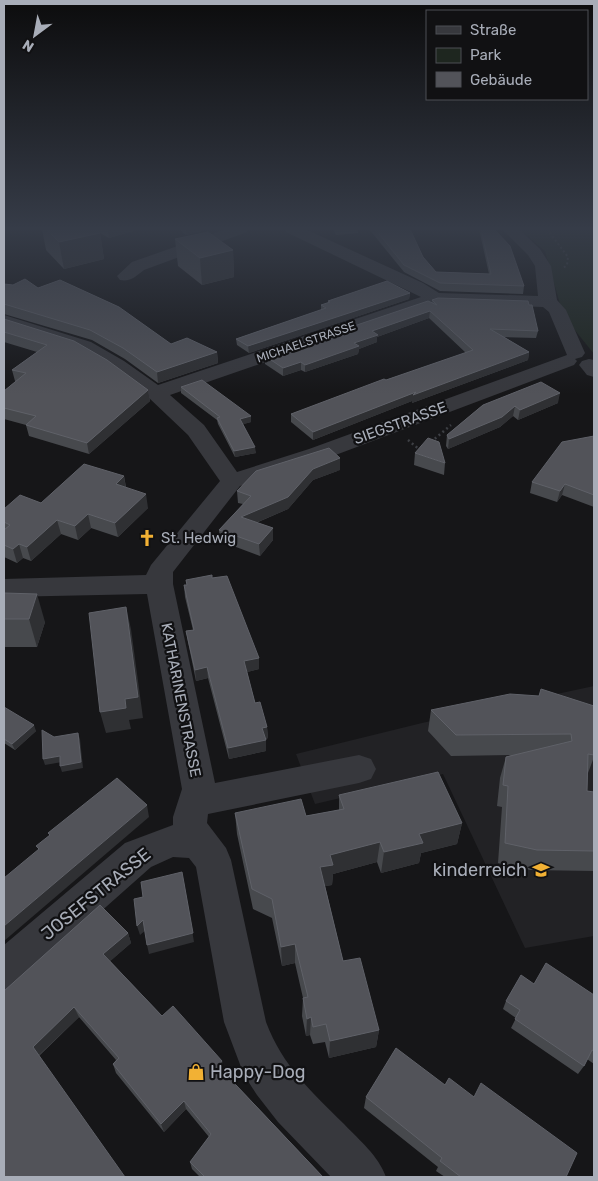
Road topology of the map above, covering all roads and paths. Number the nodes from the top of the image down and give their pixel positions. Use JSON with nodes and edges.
{"nodes":[{"id":1,"x":411,"y":284,"type":"edge"},
{"id":2,"x":546,"y":284,"type":"edge"},
{"id":3,"x":435,"y":298,"type":"junction"},
{"id":4,"x":548,"y":302,"type":"junction"},
{"id":5,"x":4,"y":320,"type":"edge"},
{"id":6,"x":581,"y":362,"type":"edge"},
{"id":7,"x":155,"y":393,"type":"junction"},
{"id":8,"x":232,"y":481,"type":"junction"},
{"id":9,"x":158,"y":584,"type":"junction"},
{"id":10,"x":4,"y":588,"type":"edge"},
{"id":11,"x":359,"y":769,"type":"dead end"},
{"id":12,"x":196,"y":802,"type":"junction"},
{"id":13,"x":199,"y":843,"type":"junction"},
{"id":14,"x":4,"y":971,"type":"edge"},
{"id":15,"x":363,"y":1177,"type":"edge"}],
"edges":[{"from":1,"to":3,"type":"street"},
{"from":2,"to":4,"type":"street","name":"SIEGSTRASSE"},
{"from":3,"to":4,"type":"street","name":"MICHAELSTRASSE"},
{"from":3,"to":7,"type":"street","name":"MICHAELSTRASSE"},
{"from":4,"to":6,"type":"street","name":"SIEGSTRASSE"},
{"from":5,"to":7,"type":"street"},
{"from":6,"to":8,"type":"street","name":"SIEGSTRASSE"},
{"from":7,"to":8,"type":"street"},
{"from":8,"to":9,"type":"street"},
{"from":9,"to":10,"type":"street"},
{"from":9,"to":12,"type":"street","name":"KATHARINENSTRASSE"},
{"from":11,"to":12,"type":"street"},
{"from":12,"to":13,"type":"street","name":"KATHARINENSTRASSE"},
{"from":13,"to":14,"type":"street","name":"JOSEFSTRASSE"},
{"from":13,"to":15,"type":"street","name":"KATHARINENSTRASSE"}]}
